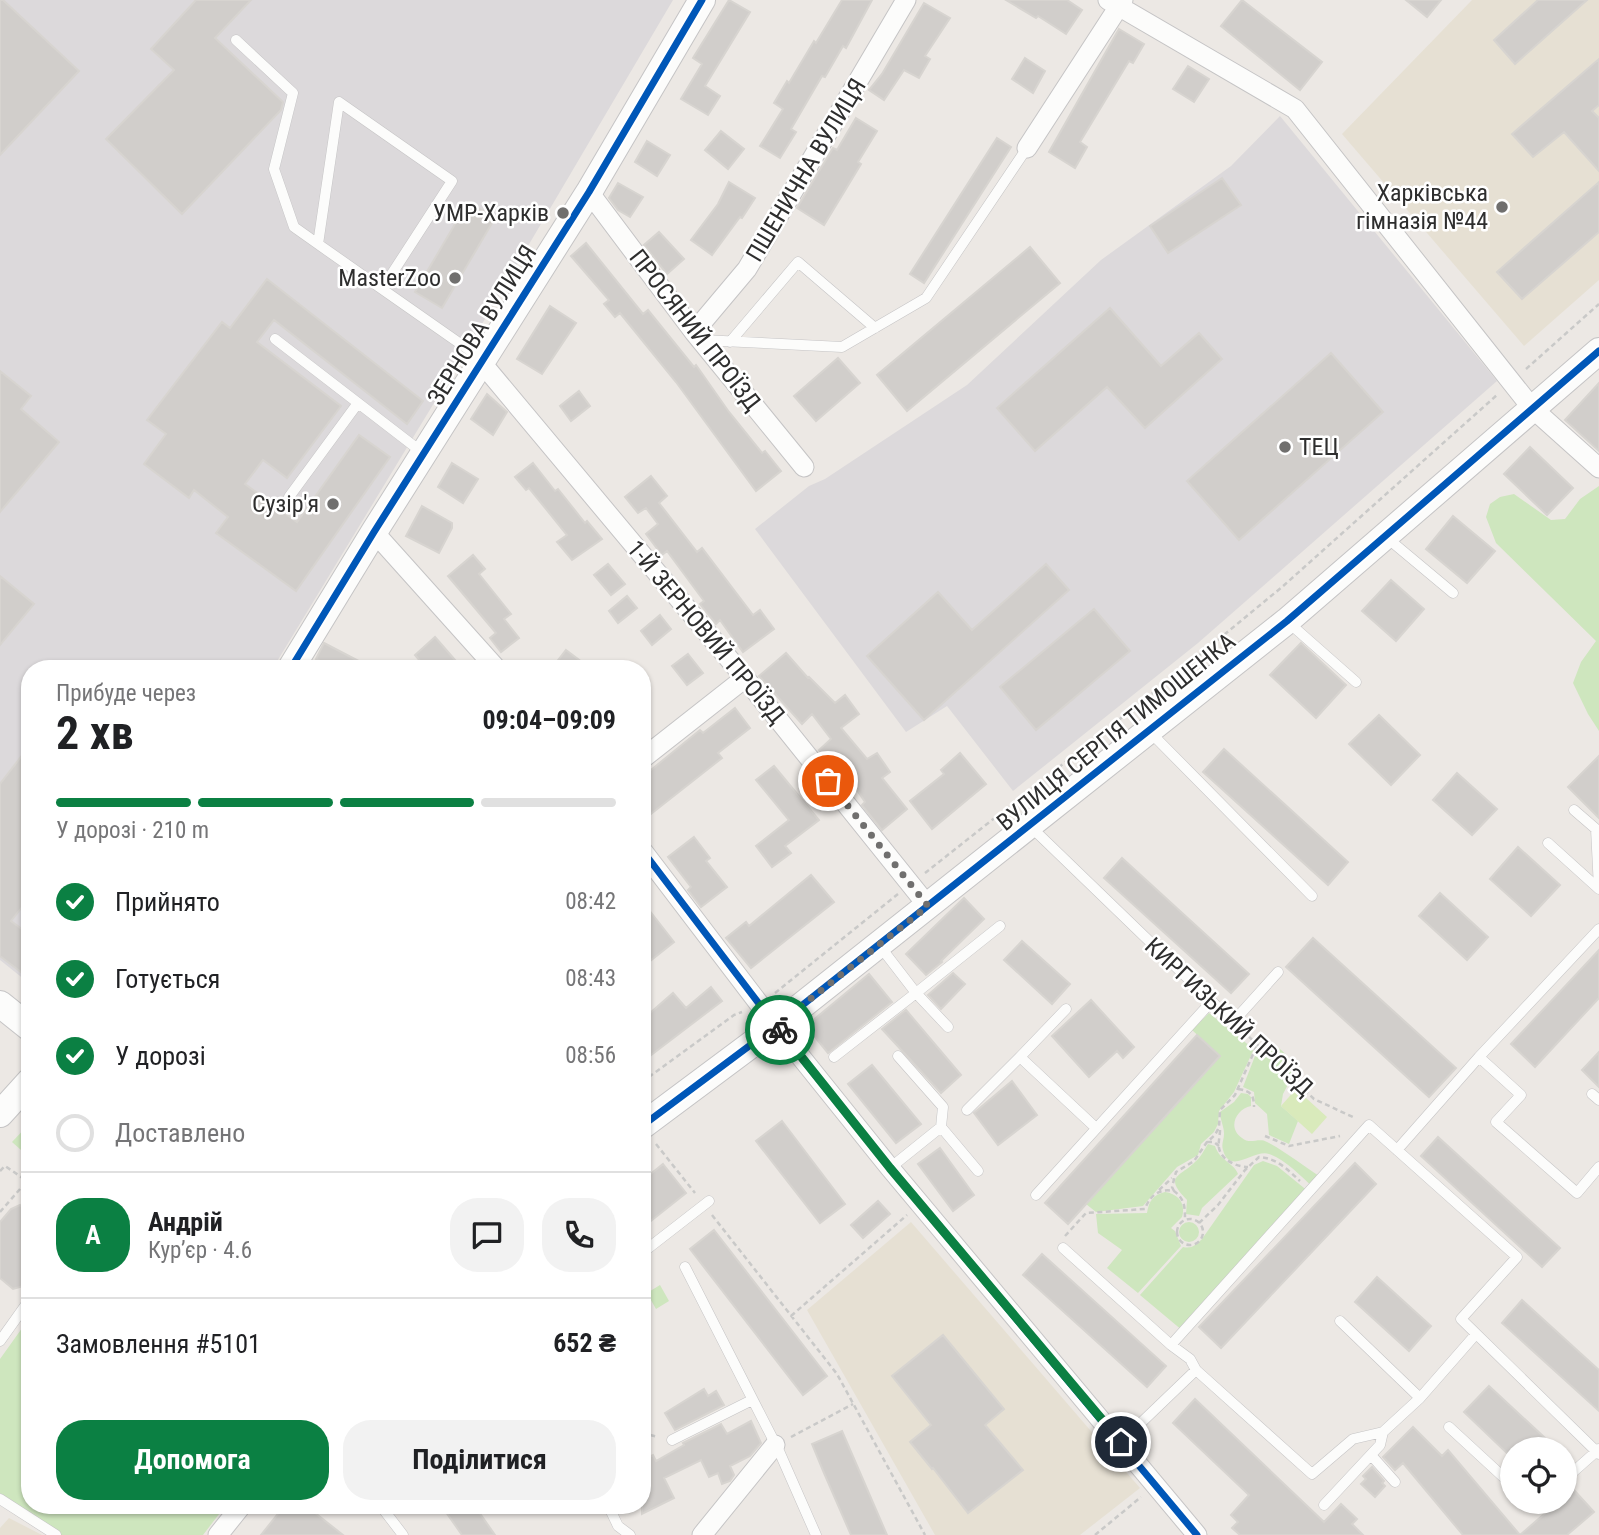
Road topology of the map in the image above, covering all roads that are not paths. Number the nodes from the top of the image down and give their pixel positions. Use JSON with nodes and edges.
{"nodes":[{"id":1,"x":702,"y":0,"type":"edge"},
{"id":2,"x":906,"y":0,"type":"edge"},
{"id":3,"x":1117,"y":2,"type":"edge"},
{"id":4,"x":236,"y":40,"type":"dead end"},
{"id":5,"x":1027,"y":148,"type":"joint"},
{"id":6,"x":589,"y":192,"type":"junction"},
{"id":7,"x":318,"y":244,"type":"junction"},
{"id":8,"x":382,"y":289,"type":"junction"},
{"id":9,"x":875,"y":328,"type":"junction"},
{"id":10,"x":698,"y":336,"type":"junction"},
{"id":11,"x":275,"y":339,"type":"dead end"},
{"id":12,"x":730,"y":342,"type":"junction"},
{"id":13,"x":1599,"y":351,"type":"edge"},
{"id":14,"x":481,"y":362,"type":"junction"},
{"id":15,"x":358,"y":403,"type":"junction"},
{"id":16,"x":1532,"y":408,"type":"junction"},
{"id":17,"x":423,"y":453,"type":"junction"},
{"id":18,"x":804,"y":467,"type":"dead end"},
{"id":19,"x":1599,"y":468,"type":"edge"},
{"id":20,"x":289,"y":497,"type":"dead end"},
{"id":21,"x":374,"y":532,"type":"junction"},
{"id":22,"x":1385,"y":537,"type":"junction"},
{"id":23,"x":1452,"y":593,"type":"dead end"},
{"id":24,"x":1287,"y":621,"type":"junction"},
{"id":25,"x":296,"y":660,"type":"edge"},
{"id":26,"x":489,"y":660,"type":"edge"},
{"id":27,"x":745,"y":678,"type":"junction"},
{"id":28,"x":1356,"y":682,"type":"dead end"},
{"id":29,"x":1148,"y":730,"type":"junction"},
{"id":30,"x":651,"y":752,"type":"edge"},
{"id":31,"x":1574,"y":810,"type":"dead end"},
{"id":32,"x":1030,"y":826,"type":"junction"},
{"id":33,"x":1548,"y":843,"type":"dead end"},
{"id":34,"x":651,"y":862,"type":"edge"},
{"id":35,"x":1599,"y":888,"type":"edge"},
{"id":36,"x":1312,"y":896,"type":"dead end"},
{"id":37,"x":928,"y":906,"type":"junction"},
{"id":38,"x":1000,"y":926,"type":"dead end"},
{"id":39,"x":1599,"y":929,"type":"edge"},
{"id":40,"x":879,"y":945,"type":"junction"},
{"id":41,"x":1278,"y":972,"type":"dead end"},
{"id":42,"x":916,"y":993,"type":"junction"},
{"id":43,"x":1211,"y":1002,"type":"junction"},
{"id":44,"x":0,"y":1004,"type":"edge"},
{"id":45,"x":1066,"y":1009,"type":"dead end"},
{"id":46,"x":21,"y":1021,"type":"edge"},
{"id":47,"x":776,"y":1026,"type":"junction"},
{"id":48,"x":948,"y":1027,"type":"dead end"},
{"id":49,"x":898,"y":1056,"type":"dead end"},
{"id":50,"x":834,"y":1057,"type":"dead end"},
{"id":51,"x":1020,"y":1057,"type":"junction"},
{"id":52,"x":1479,"y":1057,"type":"junction"},
{"id":53,"x":21,"y":1091,"type":"edge"},
{"id":54,"x":967,"y":1110,"type":"dead end"},
{"id":55,"x":0,"y":1114,"type":"edge"},
{"id":56,"x":941,"y":1127,"type":"junction"},
{"id":57,"x":1096,"y":1128,"type":"junction"},
{"id":58,"x":651,"y":1130,"type":"edge"},
{"id":59,"x":1397,"y":1150,"type":"junction"},
{"id":60,"x":1599,"y":1167,"type":"edge"},
{"id":61,"x":890,"y":1168,"type":"junction"},
{"id":62,"x":978,"y":1171,"type":"dead end"},
{"id":63,"x":1035,"y":1195,"type":"dead end"},
{"id":64,"x":707,"y":1203,"type":"road end"},
{"id":65,"x":651,"y":1246,"type":"edge"},
{"id":66,"x":1063,"y":1248,"type":"road end"},
{"id":67,"x":685,"y":1267,"type":"dead end"},
{"id":68,"x":21,"y":1312,"type":"edge"},
{"id":69,"x":1340,"y":1321,"type":"dead end"},
{"id":70,"x":1476,"y":1334,"type":"junction"},
{"id":71,"x":0,"y":1341,"type":"edge"},
{"id":72,"x":1171,"y":1345,"type":"junction"},
{"id":73,"x":1196,"y":1370,"type":"junction"},
{"id":74,"x":1420,"y":1398,"type":"junction"},
{"id":75,"x":752,"y":1400,"type":"junction"},
{"id":76,"x":1449,"y":1427,"type":"dead end"},
{"id":77,"x":1383,"y":1432,"type":"junction"},
{"id":78,"x":672,"y":1440,"type":"road end"},
{"id":79,"x":1121,"y":1442,"type":"junction"},
{"id":80,"x":775,"y":1445,"type":"junction"},
{"id":81,"x":1598,"y":1452,"type":"edge"},
{"id":82,"x":1371,"y":1455,"type":"junction"},
{"id":83,"x":1577,"y":1469,"type":"edge"},
{"id":84,"x":1500,"y":1474,"type":"edge"},
{"id":85,"x":1395,"y":1482,"type":"dead end"},
{"id":86,"x":0,"y":1499,"type":"edge"},
{"id":87,"x":1324,"y":1504,"type":"dead end"},
{"id":88,"x":21,"y":1512,"type":"edge"},
{"id":89,"x":23,"y":1514,"type":"edge"},
{"id":90,"x":235,"y":1514,"type":"edge"},
{"id":91,"x":387,"y":1514,"type":"edge"},
{"id":92,"x":612,"y":1514,"type":"edge"},
{"id":93,"x":56,"y":1535,"type":"edge"},
{"id":94,"x":218,"y":1535,"type":"edge"},
{"id":95,"x":402,"y":1535,"type":"edge"},
{"id":96,"x":630,"y":1535,"type":"edge"},
{"id":97,"x":702,"y":1535,"type":"edge"},
{"id":98,"x":816,"y":1535,"type":"edge"},
{"id":99,"x":1197,"y":1535,"type":"edge"}],
"edges":[{"from":1,"to":6,"type":"street","name":"ЗЕРНОВА ВУЛИЦЯ"},
{"from":2,"to":10,"type":"street","name":"ПШЕНИЧНА ВУЛИЦЯ"},
{"from":3,"to":5,"type":"street"},
{"from":3,"to":16,"type":"street"},
{"from":4,"to":7,"type":"lane"},
{"from":5,"to":9,"type":"lane"},
{"from":6,"to":10,"type":"street","name":"ПРОСЯНИЙ ПРОЇЗД"},
{"from":6,"to":14,"type":"street","name":"ЗЕРНОВА ВУЛИЦЯ"},
{"from":7,"to":8,"type":"lane"},
{"from":7,"to":8,"type":"lane"},
{"from":8,"to":14,"type":"lane"},
{"from":9,"to":12,"type":"lane"},
{"from":9,"to":12,"type":"lane"},
{"from":10,"to":12,"type":"lane"},
{"from":10,"to":18,"type":"street","name":"ПРОСЯНИЙ ПРОЇЗД"},
{"from":11,"to":15,"type":"lane"},
{"from":13,"to":16,"type":"street","name":"ВУЛИЦЯ СЕРГІЯ ТИМОШЕНКА"},
{"from":14,"to":17,"type":"street","name":"ЗЕРНОВА ВУЛИЦЯ"},
{"from":14,"to":27,"type":"street","name":"1-Й ЗЕРНОВИЙ ПРОЇЗД"},
{"from":15,"to":17,"type":"lane"},
{"from":15,"to":20,"type":"lane"},
{"from":16,"to":19,"type":"street"},
{"from":16,"to":22,"type":"street","name":"ВУЛИЦЯ СЕРГІЯ ТИМОШЕНКА"},
{"from":17,"to":21,"type":"street","name":"ЗЕРНОВА ВУЛИЦЯ"},
{"from":21,"to":25,"type":"street","name":"ЗЕРНОВА ВУЛИЦЯ"},
{"from":21,"to":26,"type":"street"},
{"from":22,"to":23,"type":"lane"},
{"from":22,"to":24,"type":"street","name":"ВУЛИЦЯ СЕРГІЯ ТИМОШЕНКА"},
{"from":24,"to":28,"type":"lane"},
{"from":24,"to":29,"type":"street","name":"ВУЛИЦЯ СЕРГІЯ ТИМОШЕНКА"},
{"from":27,"to":30,"type":"street"},
{"from":27,"to":37,"type":"street","name":"1-Й ЗЕРНОВИЙ ПРОЇЗД"},
{"from":29,"to":32,"type":"street","name":"ВУЛИЦЯ СЕРГІЯ ТИМОШЕНКА"},
{"from":29,"to":36,"type":"lane"},
{"from":31,"to":35,"type":"lane"},
{"from":32,"to":37,"type":"street","name":"ВУЛИЦЯ СЕРГІЯ ТИМОШЕНКА"},
{"from":32,"to":43,"type":"lane","name":"КИРГИЗЬКИЙ ПРОЇЗД"},
{"from":33,"to":35,"type":"lane"},
{"from":34,"to":47,"type":"street"},
{"from":37,"to":40,"type":"street","name":"ВУЛИЦЯ СЕРГІЯ ТИМОШЕНКА"},
{"from":38,"to":42,"type":"lane"},
{"from":39,"to":52,"type":"lane"},
{"from":40,"to":42,"type":"lane"},
{"from":40,"to":47,"type":"street","name":"ВУЛИЦЯ СЕРГІЯ ТИМОШЕНКА"},
{"from":41,"to":43,"type":"lane","name":"КИРГИЗЬКИЙ ПРОЇЗД"},
{"from":42,"to":48,"type":"lane"},
{"from":42,"to":50,"type":"lane"},
{"from":43,"to":57,"type":"lane"},
{"from":44,"to":46,"type":"street"},
{"from":45,"to":51,"type":"lane"},
{"from":47,"to":58,"type":"street","name":"ВУЛИЦЯ СЕРГІЯ ТИМОШЕНКА"},
{"from":47,"to":61,"type":"street"},
{"from":49,"to":56,"type":"lane"},
{"from":51,"to":54,"type":"lane"},
{"from":51,"to":57,"type":"lane"},
{"from":52,"to":59,"type":"lane"},
{"from":52,"to":60,"type":"lane"},
{"from":53,"to":55,"type":"street"},
{"from":56,"to":61,"type":"lane"},
{"from":56,"to":62,"type":"lane"},
{"from":57,"to":63,"type":"lane"},
{"from":59,"to":70,"type":"lane"},
{"from":59,"to":72,"type":"lane"},
{"from":61,"to":79,"type":"street"},
{"from":64,"to":65,"type":"lane"},
{"from":66,"to":72,"type":"lane"},
{"from":67,"to":75,"type":"lane"},
{"from":68,"to":71,"type":"lane"},
{"from":69,"to":74,"type":"lane"},
{"from":70,"to":74,"type":"lane"},
{"from":70,"to":81,"type":"lane"},
{"from":72,"to":73,"type":"lane"},
{"from":73,"to":77,"type":"lane"},
{"from":73,"to":79,"type":"lane"},
{"from":74,"to":77,"type":"lane"},
{"from":75,"to":78,"type":"lane"},
{"from":75,"to":80,"type":"lane"},
{"from":76,"to":84,"type":"lane"},
{"from":77,"to":82,"type":"lane"},
{"from":79,"to":99,"type":"street"},
{"from":80,"to":97,"type":"street"},
{"from":80,"to":98,"type":"lane"},
{"from":81,"to":83,"type":"lane"},
{"from":82,"to":85,"type":"lane"},
{"from":82,"to":87,"type":"lane"},
{"from":86,"to":88,"type":"lane"},
{"from":89,"to":93,"type":"lane"},
{"from":90,"to":94,"type":"street"},
{"from":91,"to":95,"type":"lane"},
{"from":92,"to":96,"type":"lane"}]}
